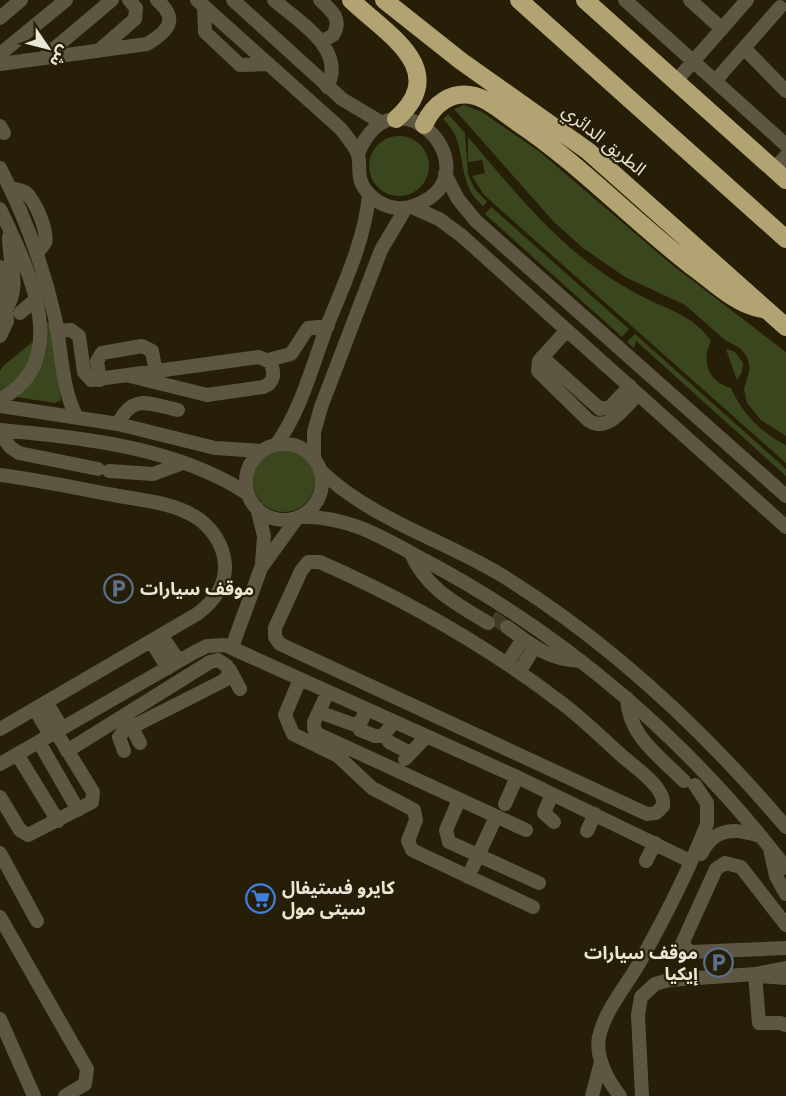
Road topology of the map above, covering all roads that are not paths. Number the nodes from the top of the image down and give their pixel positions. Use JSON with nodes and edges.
{"nodes":[{"id":1,"x":21,"y":0,"type":"edge"},
{"id":2,"x":66,"y":0,"type":"edge"},
{"id":3,"x":112,"y":0,"type":"edge"},
{"id":4,"x":129,"y":0,"type":"edge"},
{"id":5,"x":157,"y":0,"type":"edge"},
{"id":6,"x":233,"y":0,"type":"edge"},
{"id":7,"x":274,"y":0,"type":"edge"},
{"id":8,"x":320,"y":0,"type":"edge"},
{"id":9,"x":351,"y":0,"type":"edge"},
{"id":10,"x":384,"y":0,"type":"edge"},
{"id":11,"x":519,"y":0,"type":"edge"},
{"id":12,"x":625,"y":0,"type":"edge"},
{"id":13,"x":690,"y":0,"type":"edge"},
{"id":14,"x":747,"y":0,"type":"edge"},
{"id":15,"x":592,"y":2,"type":"edge"},
{"id":16,"x":200,"y":3,"type":"edge"},
{"id":17,"x":779,"y":6,"type":"edge"},
{"id":18,"x":0,"y":18,"type":"edge"},
{"id":19,"x":722,"y":29,"type":"junction"},
{"id":20,"x":321,"y":42,"type":"junction"},
{"id":21,"x":744,"y":48,"type":"junction"},
{"id":22,"x":98,"y":51,"type":"junction"},
{"id":23,"x":0,"y":54,"type":"edge"},
{"id":24,"x":43,"y":58,"type":"junction"},
{"id":25,"x":694,"y":61,"type":"junction"},
{"id":26,"x":0,"y":64,"type":"edge"},
{"id":27,"x":269,"y":64,"type":"junction"},
{"id":28,"x":716,"y":80,"type":"junction"},
{"id":29,"x":676,"y":81,"type":"junction"},
{"id":30,"x":327,"y":87,"type":"junction"},
{"id":31,"x":786,"y":91,"type":"edge"},
{"id":32,"x":389,"y":121,"type":"junction"},
{"id":33,"x":424,"y":124,"type":"junction"},
{"id":34,"x":786,"y":145,"type":"edge"},
{"id":35,"x":358,"y":154,"type":"junction"},
{"id":36,"x":0,"y":168,"type":"edge"},
{"id":37,"x":782,"y":168,"type":"edge"},
{"id":38,"x":445,"y":174,"type":"junction"},
{"id":39,"x":369,"y":194,"type":"junction"},
{"id":40,"x":409,"y":207,"type":"junction"},
{"id":41,"x":0,"y":209,"type":"edge"},
{"id":42,"x":9,"y":229,"type":"junction"},
{"id":43,"x":786,"y":239,"type":"edge"},
{"id":44,"x":0,"y":267,"type":"edge"},
{"id":45,"x":35,"y":300,"type":"junction"},
{"id":46,"x":6,"y":309,"type":"junction"},
{"id":47,"x":20,"y":313,"type":"dead end"},
{"id":48,"x":770,"y":313,"type":"junction"},
{"id":49,"x":328,"y":326,"type":"junction"},
{"id":50,"x":786,"y":327,"type":"edge"},
{"id":51,"x":567,"y":330,"type":"junction"},
{"id":52,"x":57,"y":331,"type":"junction"},
{"id":53,"x":0,"y":336,"type":"edge"},
{"id":54,"x":268,"y":360,"type":"junction"},
{"id":55,"x":156,"y":373,"type":"junction"},
{"id":56,"x":130,"y":376,"type":"junction"},
{"id":57,"x":100,"y":380,"type":"junction"},
{"id":58,"x":634,"y":390,"type":"junction"},
{"id":59,"x":0,"y":399,"type":"edge"},
{"id":60,"x":0,"y":406,"type":"edge"},
{"id":61,"x":178,"y":410,"type":"dead end"},
{"id":62,"x":76,"y":416,"type":"junction"},
{"id":63,"x":118,"y":424,"type":"junction"},
{"id":64,"x":0,"y":432,"type":"edge"},
{"id":65,"x":276,"y":445,"type":"junction"},
{"id":66,"x":262,"y":451,"type":"junction"},
{"id":67,"x":314,"y":458,"type":"junction"},
{"id":68,"x":183,"y":463,"type":"junction"},
{"id":69,"x":124,"y":471,"type":"junction"},
{"id":70,"x":321,"y":471,"type":"junction"},
{"id":71,"x":0,"y":475,"type":"edge"},
{"id":72,"x":147,"y":475,"type":"junction"},
{"id":73,"x":248,"y":494,"type":"junction"},
{"id":74,"x":786,"y":496,"type":"edge"},
{"id":75,"x":132,"y":498,"type":"junction"},
{"id":76,"x":256,"y":508,"type":"junction"},
{"id":77,"x":299,"y":517,"type":"junction"},
{"id":78,"x":786,"y":527,"type":"edge"},
{"id":79,"x":411,"y":553,"type":"junction"},
{"id":80,"x":261,"y":568,"type":"junction"},
{"id":81,"x":490,"y":620,"type":"tunnel mouth"},
{"id":82,"x":505,"y":630,"type":"tunnel mouth"},
{"id":83,"x":156,"y":638,"type":"junction"},
{"id":84,"x":522,"y":640,"type":"junction"},
{"id":85,"x":232,"y":647,"type":"junction"},
{"id":86,"x":534,"y":648,"type":"junction"},
{"id":87,"x":581,"y":661,"type":"junction"},
{"id":88,"x":174,"y":664,"type":"junction"},
{"id":89,"x":216,"y":665,"type":"dead end"},
{"id":90,"x":513,"y":668,"type":"junction"},
{"id":91,"x":230,"y":670,"type":"dead end"},
{"id":92,"x":300,"y":679,"type":"junction"},
{"id":93,"x":362,"y":682,"type":"junction"},
{"id":94,"x":240,"y":688,"type":"dead end"},
{"id":95,"x":328,"y":692,"type":"junction"},
{"id":96,"x":627,"y":698,"type":"junction"},
{"id":97,"x":41,"y":705,"type":"junction"},
{"id":98,"x":357,"y":705,"type":"junction"},
{"id":99,"x":327,"y":715,"type":"dead end"},
{"id":100,"x":394,"y":722,"type":"junction"},
{"id":101,"x":130,"y":726,"type":"junction"},
{"id":102,"x":0,"y":729,"type":"edge"},
{"id":103,"x":360,"y":730,"type":"dead end"},
{"id":104,"x":52,"y":734,"type":"junction"},
{"id":105,"x":479,"y":735,"type":"junction"},
{"id":106,"x":426,"y":737,"type":"junction"},
{"id":107,"x":389,"y":742,"type":"dead end"},
{"id":108,"x":140,"y":743,"type":"dead end"},
{"id":109,"x":124,"y":751,"type":"dead end"},
{"id":110,"x":17,"y":754,"type":"junction"},
{"id":111,"x":69,"y":754,"type":"junction"},
{"id":112,"x":470,"y":756,"type":"junction"},
{"id":113,"x":0,"y":764,"type":"edge"},
{"id":114,"x":517,"y":777,"type":"junction"},
{"id":115,"x":718,"y":786,"type":"junction"},
{"id":116,"x":552,"y":794,"type":"junction"},
{"id":117,"x":0,"y":797,"type":"edge"},
{"id":118,"x":705,"y":799,"type":"junction"},
{"id":119,"x":459,"y":800,"type":"junction"},
{"id":120,"x":505,"y":804,"type":"dead end"},
{"id":121,"x":78,"y":810,"type":"junction"},
{"id":122,"x":595,"y":814,"type":"junction"},
{"id":123,"x":496,"y":817,"type":"junction"},
{"id":124,"x":57,"y":821,"type":"junction"},
{"id":125,"x":554,"y":822,"type":"dead end"},
{"id":126,"x":786,"y":827,"type":"edge"},
{"id":127,"x":526,"y":830,"type":"dead end"},
{"id":128,"x":587,"y":831,"type":"dead end"},
{"id":129,"x":766,"y":842,"type":"junction"},
{"id":130,"x":655,"y":843,"type":"junction"},
{"id":131,"x":0,"y":854,"type":"edge"},
{"id":132,"x":478,"y":855,"type":"junction"},
{"id":133,"x":646,"y":861,"type":"dead end"},
{"id":134,"x":690,"y":861,"type":"junction"},
{"id":135,"x":780,"y":869,"type":"edge"},
{"id":136,"x":468,"y":877,"type":"junction"},
{"id":137,"x":539,"y":882,"type":"dead end"},
{"id":138,"x":786,"y":894,"type":"edge"},
{"id":139,"x":786,"y":905,"type":"edge"},
{"id":140,"x":533,"y":907,"type":"dead end"},
{"id":141,"x":0,"y":917,"type":"edge"},
{"id":142,"x":37,"y":921,"type":"dead end"},
{"id":143,"x":786,"y":925,"type":"edge"},
{"id":144,"x":648,"y":942,"type":"junction"},
{"id":145,"x":786,"y":948,"type":"edge"},
{"id":146,"x":737,"y":951,"type":"junction"},
{"id":147,"x":703,"y":952,"type":"junction"},
{"id":148,"x":786,"y":968,"type":"edge"},
{"id":149,"x":755,"y":974,"type":"junction"},
{"id":150,"x":740,"y":975,"type":"junction"},
{"id":151,"x":706,"y":977,"type":"junction"},
{"id":152,"x":786,"y":978,"type":"edge"},
{"id":153,"x":0,"y":1019,"type":"edge"},
{"id":154,"x":786,"y":1025,"type":"edge"},
{"id":155,"x":602,"y":1059,"type":"junction"},
{"id":156,"x":83,"y":1092,"type":"edge"},
{"id":157,"x":34,"y":1096,"type":"edge"},
{"id":158,"x":65,"y":1096,"type":"edge"},
{"id":159,"x":592,"y":1096,"type":"edge"},
{"id":160,"x":620,"y":1096,"type":"edge"},
{"id":161,"x":642,"y":1096,"type":"edge"}],
"edges":[{"from":1,"to":18,"type":"street"},
{"from":2,"to":23,"type":"street"},
{"from":3,"to":24,"type":"street"},
{"from":4,"to":22,"type":"street"},
{"from":5,"to":22,"type":"street"},
{"from":6,"to":30,"type":"street"},
{"from":7,"to":20,"type":"street"},
{"from":8,"to":20,"type":"street"},
{"from":9,"to":32,"type":"highway"},
{"from":10,"to":48,"type":"highway","name":"الطريق الدائري"},
{"from":11,"to":43,"type":"highway"},
{"from":12,"to":25,"type":"street"},
{"from":13,"to":19,"type":"street"},
{"from":14,"to":19,"type":"street"},
{"from":15,"to":29,"type":"highway"},
{"from":16,"to":27,"type":"street"},
{"from":16,"to":27,"type":"street"},
{"from":17,"to":21,"type":"street"},
{"from":19,"to":25,"type":"street"},
{"from":20,"to":30,"type":"street"},
{"from":21,"to":28,"type":"street"},
{"from":21,"to":31,"type":"street"},
{"from":22,"to":24,"type":"street"},
{"from":24,"to":26,"type":"street"},
{"from":25,"to":28,"type":"street"},
{"from":25,"to":29,"type":"street"},
{"from":27,"to":35,"type":"street"},
{"from":28,"to":34,"type":"street"},
{"from":29,"to":37,"type":"highway"},
{"from":30,"to":32,"type":"street"},
{"from":32,"to":33,"type":"street"},
{"from":32,"to":35,"type":"street"},
{"from":33,"to":38,"type":"street"},
{"from":33,"to":48,"type":"highway"},
{"from":35,"to":39,"type":"street"},
{"from":36,"to":52,"type":"street"},
{"from":38,"to":40,"type":"street"},
{"from":38,"to":74,"type":"street"},
{"from":39,"to":40,"type":"street"},
{"from":39,"to":49,"type":"street"},
{"from":40,"to":51,"type":"street"},
{"from":40,"to":67,"type":"street"},
{"from":41,"to":42,"type":"street"},
{"from":42,"to":45,"type":"street"},
{"from":42,"to":46,"type":"street"},
{"from":44,"to":46,"type":"street"},
{"from":45,"to":47,"type":"street"},
{"from":45,"to":59,"type":"street"},
{"from":46,"to":53,"type":"street"},
{"from":48,"to":50,"type":"highway","name":"الطريق الدائري"},
{"from":49,"to":54,"type":"street"},
{"from":49,"to":65,"type":"street"},
{"from":51,"to":58,"type":"street"},
{"from":51,"to":58,"type":"street"},
{"from":52,"to":57,"type":"street"},
{"from":52,"to":62,"type":"street"},
{"from":54,"to":55,"type":"street"},
{"from":54,"to":56,"type":"street"},
{"from":55,"to":56,"type":"street"},
{"from":55,"to":57,"type":"street"},
{"from":56,"to":57,"type":"street"},
{"from":58,"to":78,"type":"street"},
{"from":60,"to":62,"type":"street"},
{"from":61,"to":63,"type":"street"},
{"from":62,"to":63,"type":"street"},
{"from":63,"to":66,"type":"street"},
{"from":64,"to":68,"type":"street"},
{"from":64,"to":69,"type":"street"},
{"from":65,"to":66,"type":"street"},
{"from":65,"to":67,"type":"street"},
{"from":66,"to":73,"type":"street"},
{"from":67,"to":70,"type":"street"},
{"from":68,"to":72,"type":"street"},
{"from":68,"to":73,"type":"street"},
{"from":69,"to":72,"type":"street"},
{"from":69,"to":75,"type":"street"},
{"from":70,"to":77,"type":"street"},
{"from":70,"to":126,"type":"street"},
{"from":71,"to":75,"type":"street"},
{"from":72,"to":75,"type":"street"},
{"from":73,"to":76,"type":"street"},
{"from":75,"to":83,"type":"street"},
{"from":76,"to":77,"type":"street"},
{"from":76,"to":80,"type":"street"},
{"from":77,"to":79,"type":"street"},
{"from":77,"to":80,"type":"street"},
{"from":79,"to":81,"type":"street"},
{"from":79,"to":87,"type":"street"},
{"from":80,"to":85,"type":"street"},
{"from":82,"to":84,"type":"street"},
{"from":83,"to":88,"type":"street"},
{"from":83,"to":97,"type":"street"},
{"from":84,"to":86,"type":"street"},
{"from":84,"to":90,"type":"street"},
{"from":85,"to":88,"type":"street"},
{"from":85,"to":92,"type":"street"},
{"from":86,"to":87,"type":"street"},
{"from":86,"to":90,"type":"street"},
{"from":87,"to":96,"type":"street"},
{"from":88,"to":104,"type":"street"},
{"from":89,"to":101,"type":"street"},
{"from":90,"to":93,"type":"street"},
{"from":90,"to":105,"type":"street"},
{"from":91,"to":94,"type":"street"},
{"from":92,"to":95,"type":"street"},
{"from":92,"to":136,"type":"street"},
{"from":93,"to":98,"type":"street"},
{"from":93,"to":105,"type":"street"},
{"from":95,"to":98,"type":"street"},
{"from":95,"to":119,"type":"street"},
{"from":96,"to":115,"type":"street"},
{"from":96,"to":118,"type":"street"},
{"from":97,"to":102,"type":"street"},
{"from":97,"to":104,"type":"street"},
{"from":98,"to":99,"type":"street"},
{"from":98,"to":100,"type":"street"},
{"from":100,"to":103,"type":"street"},
{"from":100,"to":106,"type":"street"},
{"from":101,"to":108,"type":"street"},
{"from":101,"to":109,"type":"street"},
{"from":101,"to":111,"type":"street"},
{"from":101,"to":111,"type":"street"},
{"from":104,"to":110,"type":"street"},
{"from":104,"to":111,"type":"street"},
{"from":104,"to":121,"type":"street"},
{"from":105,"to":112,"type":"street"},
{"from":106,"to":107,"type":"street"},
{"from":106,"to":112,"type":"street"},
{"from":110,"to":113,"type":"street"},
{"from":110,"to":124,"type":"street"},
{"from":111,"to":121,"type":"street"},
{"from":112,"to":114,"type":"street"},
{"from":114,"to":116,"type":"street"},
{"from":114,"to":120,"type":"street"},
{"from":115,"to":118,"type":"street"},
{"from":115,"to":129,"type":"street"},
{"from":116,"to":122,"type":"street"},
{"from":116,"to":125,"type":"street"},
{"from":117,"to":124,"type":"street"},
{"from":118,"to":134,"type":"street"},
{"from":119,"to":123,"type":"street"},
{"from":119,"to":132,"type":"street"},
{"from":121,"to":124,"type":"street"},
{"from":122,"to":128,"type":"street"},
{"from":122,"to":130,"type":"street"},
{"from":123,"to":127,"type":"street"},
{"from":123,"to":132,"type":"street"},
{"from":129,"to":135,"type":"street"},
{"from":129,"to":144,"type":"street"},
{"from":130,"to":133,"type":"street"},
{"from":130,"to":134,"type":"street"},
{"from":131,"to":142,"type":"street"},
{"from":132,"to":136,"type":"street"},
{"from":132,"to":137,"type":"street"},
{"from":134,"to":144,"type":"street"},
{"from":135,"to":138,"type":"street"},
{"from":135,"to":139,"type":"street"},
{"from":136,"to":140,"type":"street"},
{"from":141,"to":156,"type":"street"},
{"from":143,"to":147,"type":"street"},
{"from":144,"to":155,"type":"street"},
{"from":145,"to":146,"type":"street"},
{"from":146,"to":147,"type":"street"},
{"from":146,"to":150,"type":"street"},
{"from":147,"to":151,"type":"street"},
{"from":148,"to":149,"type":"street"},
{"from":149,"to":150,"type":"street"},
{"from":149,"to":152,"type":"street"},
{"from":149,"to":154,"type":"street"},
{"from":150,"to":151,"type":"street"},
{"from":151,"to":161,"type":"street"},
{"from":153,"to":157,"type":"street"},
{"from":155,"to":159,"type":"street"},
{"from":155,"to":160,"type":"street"},
{"from":156,"to":158,"type":"street"}]}
